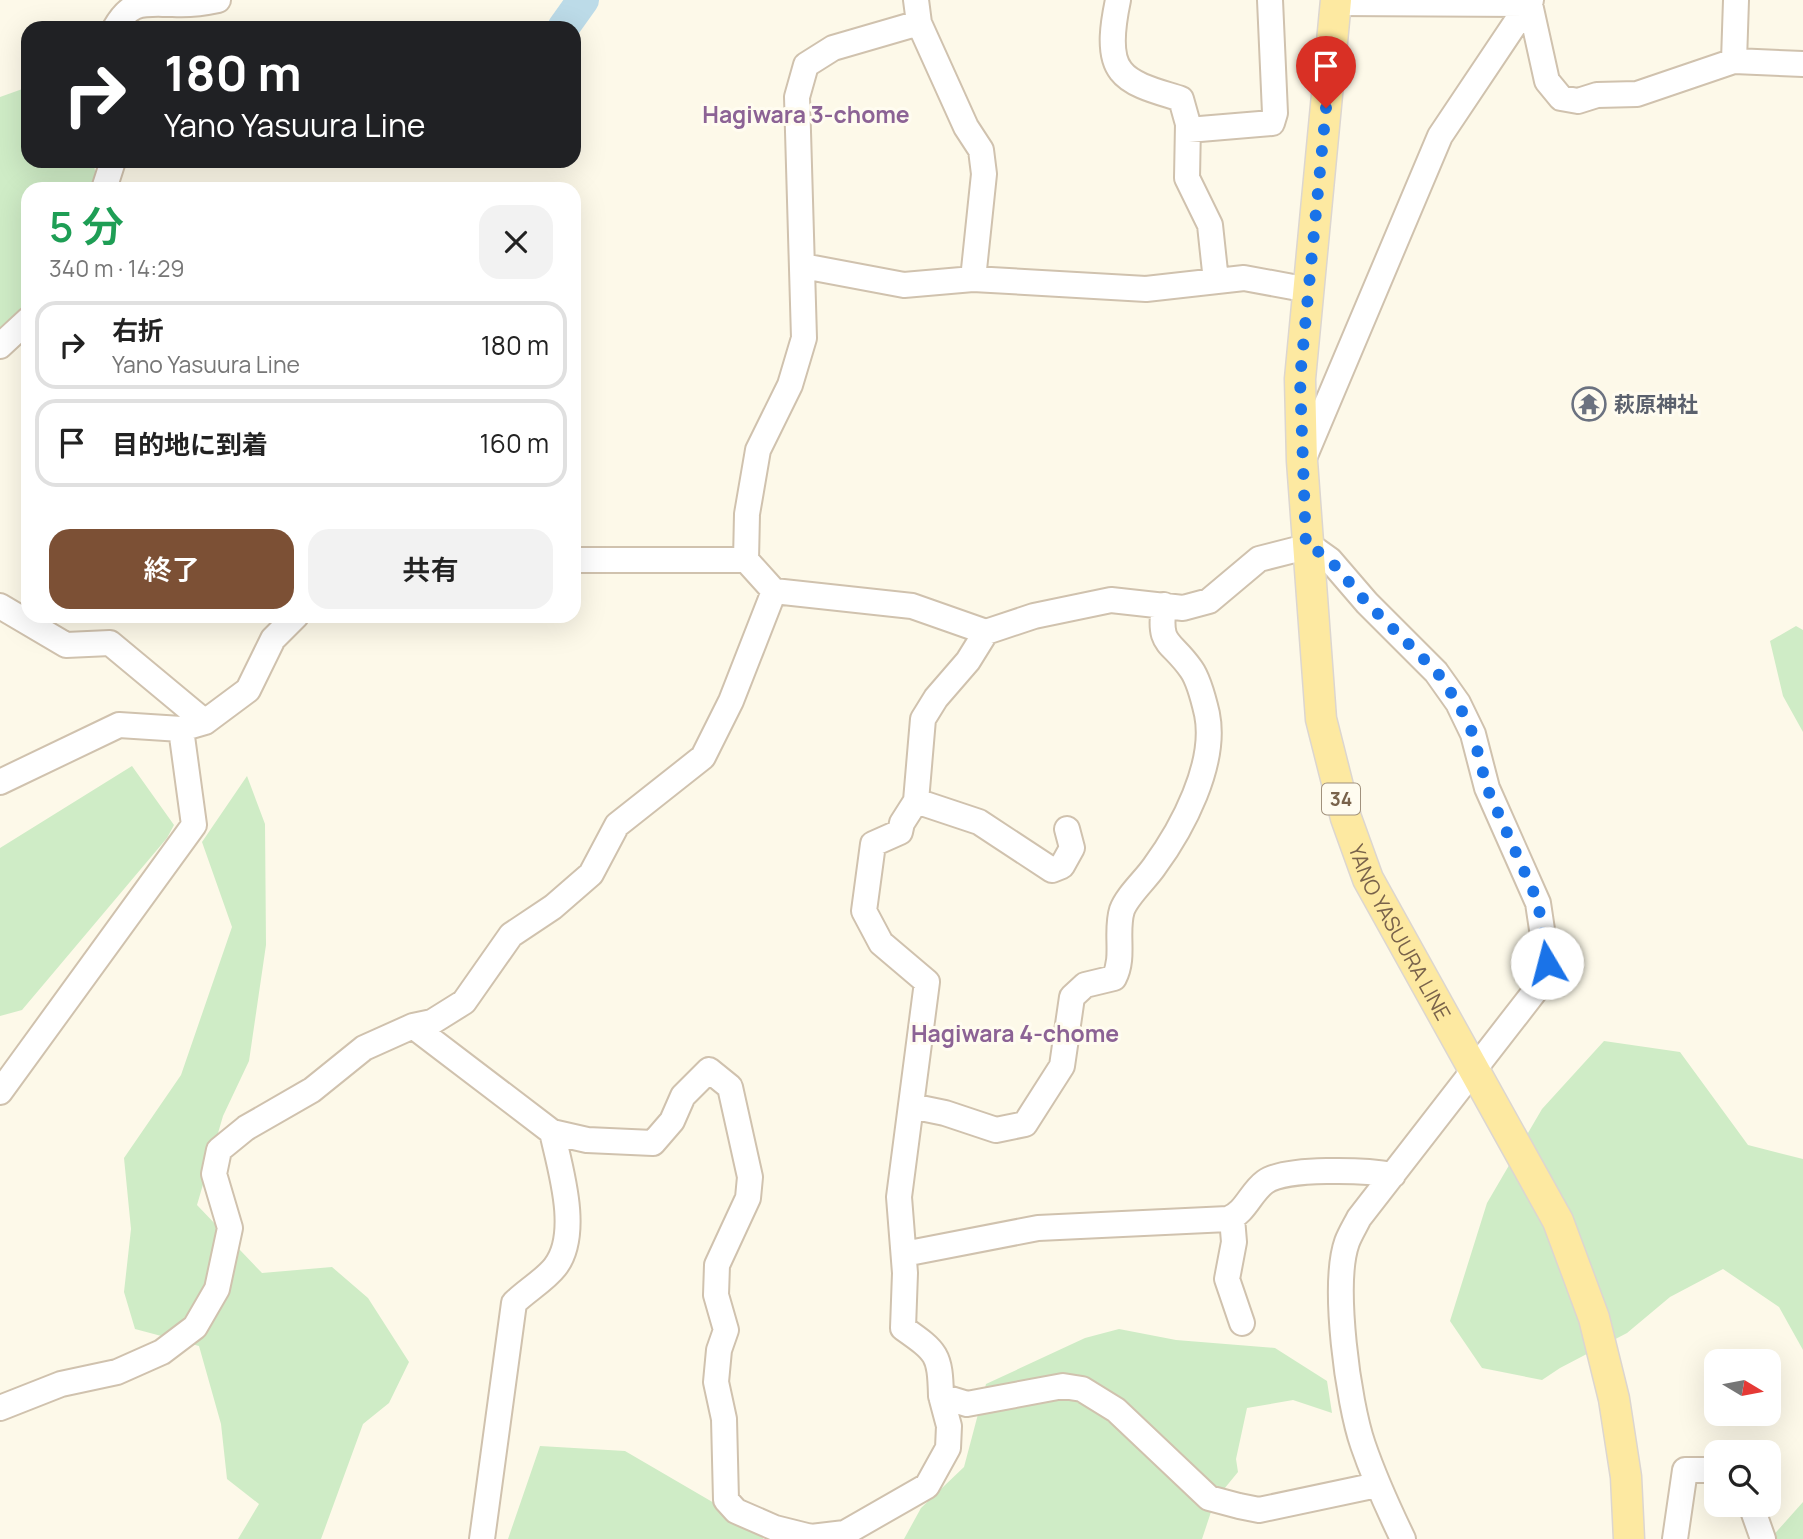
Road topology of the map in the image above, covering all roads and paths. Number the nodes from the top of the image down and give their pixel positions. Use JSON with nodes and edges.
{"nodes":[{"id":1,"x":218,"y":0,"type":"edge"},
{"id":2,"x":1118,"y":0,"type":"edge"},
{"id":3,"x":1270,"y":0,"type":"edge"},
{"id":4,"x":1736,"y":0,"type":"edge"},
{"id":5,"x":1336,"y":2,"type":"edge"},
{"id":6,"x":1531,"y":2,"type":"edge"},
{"id":7,"x":917,"y":11,"type":"edge"},
{"id":8,"x":118,"y":21,"type":"edge"},
{"id":9,"x":1734,"y":61,"type":"junction"},
{"id":10,"x":1803,"y":64,"type":"edge"},
{"id":11,"x":1188,"y":130,"type":"junction"},
{"id":12,"x":803,"y":266,"type":"junction"},
{"id":13,"x":974,"y":279,"type":"junction"},
{"id":14,"x":1216,"y":281,"type":"junction"},
{"id":15,"x":1309,"y":290,"type":"junction"},
{"id":16,"x":21,"y":326,"type":"edge"},
{"id":17,"x":0,"y":346,"type":"edge"},
{"id":18,"x":1302,"y":461,"type":"junction"},
{"id":19,"x":1306,"y":547,"type":"junction"},
{"id":20,"x":581,"y":560,"type":"edge"},
{"id":21,"x":746,"y":560,"type":"junction"},
{"id":22,"x":774,"y":592,"type":"junction"},
{"id":23,"x":1164,"y":605,"type":"junction"},
{"id":24,"x":0,"y":606,"type":"edge"},
{"id":25,"x":21,"y":618,"type":"edge"},
{"id":26,"x":29,"y":623,"type":"edge"},
{"id":27,"x":289,"y":623,"type":"edge"},
{"id":28,"x":986,"y":632,"type":"junction"},
{"id":29,"x":193,"y":726,"type":"junction"},
{"id":30,"x":0,"y":782,"type":"edge"},
{"id":31,"x":916,"y":802,"type":"junction"},
{"id":32,"x":1067,"y":829,"type":"dead end"},
{"id":33,"x":413,"y":1026,"type":"junction"},
{"id":34,"x":1473,"y":1068,"type":"junction"},
{"id":35,"x":0,"y":1092,"type":"edge"},
{"id":36,"x":911,"y":1106,"type":"junction"},
{"id":37,"x":552,"y":1132,"type":"junction"},
{"id":38,"x":1393,"y":1175,"type":"junction"},
{"id":39,"x":1232,"y":1218,"type":"junction"},
{"id":40,"x":904,"y":1254,"type":"junction"},
{"id":41,"x":1242,"y":1323,"type":"dead end"},
{"id":42,"x":940,"y":1396,"type":"junction"},
{"id":43,"x":0,"y":1408,"type":"edge"},
{"id":44,"x":1704,"y":1470,"type":"edge"},
{"id":45,"x":1377,"y":1485,"type":"junction"},
{"id":46,"x":1755,"y":1517,"type":"edge"},
{"id":47,"x":482,"y":1539,"type":"edge"},
{"id":48,"x":1402,"y":1539,"type":"edge"},
{"id":49,"x":1629,"y":1539,"type":"edge"},
{"id":50,"x":1675,"y":1539,"type":"edge"},
{"id":51,"x":1763,"y":1539,"type":"edge"}],
"edges":[{"from":1,"to":8,"type":"street"},
{"from":2,"to":11,"type":"street"},
{"from":3,"to":11,"type":"street"},
{"from":4,"to":9,"type":"street"},
{"from":5,"to":6,"type":"street"},
{"from":5,"to":15,"type":"main road","name":"YANO YASUURA LINE","number":"34"},
{"from":6,"to":9,"type":"street"},
{"from":6,"to":18,"type":"street"},
{"from":7,"to":12,"type":"street"},
{"from":7,"to":13,"type":"street"},
{"from":9,"to":10,"type":"street"},
{"from":11,"to":14,"type":"street"},
{"from":12,"to":13,"type":"street"},
{"from":12,"to":21,"type":"street"},
{"from":13,"to":14,"type":"street"},
{"from":14,"to":15,"type":"street"},
{"from":15,"to":18,"type":"main road","name":"YANO YASUURA LINE","number":"34"},
{"from":16,"to":17,"type":"street"},
{"from":18,"to":19,"type":"main road","name":"YANO YASUURA LINE","number":"34"},
{"from":19,"to":23,"type":"street"},
{"from":19,"to":34,"type":"main road","name":"YANO YASUURA LINE","number":"34"},
{"from":19,"to":34,"type":"street"},
{"from":20,"to":21,"type":"street"},
{"from":21,"to":22,"type":"street"},
{"from":22,"to":28,"type":"street"},
{"from":22,"to":33,"type":"street"},
{"from":23,"to":28,"type":"street"},
{"from":23,"to":36,"type":"street"},
{"from":24,"to":25,"type":"street"},
{"from":26,"to":29,"type":"street"},
{"from":27,"to":29,"type":"street"},
{"from":28,"to":31,"type":"street"},
{"from":29,"to":30,"type":"street"},
{"from":29,"to":35,"type":"street"},
{"from":31,"to":32,"type":"street"},
{"from":31,"to":36,"type":"street"},
{"from":33,"to":37,"type":"street"},
{"from":33,"to":43,"type":"street"},
{"from":34,"to":38,"type":"street"},
{"from":34,"to":49,"type":"main road","name":"YANO YASUURA LINE","number":"34"},
{"from":36,"to":40,"type":"street"},
{"from":37,"to":42,"type":"street"},
{"from":37,"to":47,"type":"street"},
{"from":38,"to":39,"type":"street"},
{"from":38,"to":45,"type":"street"},
{"from":39,"to":40,"type":"street"},
{"from":39,"to":41,"type":"street"},
{"from":40,"to":42,"type":"street"},
{"from":42,"to":45,"type":"street"},
{"from":44,"to":50,"type":"street"},
{"from":45,"to":48,"type":"street"},
{"from":46,"to":51,"type":"street"}]}
